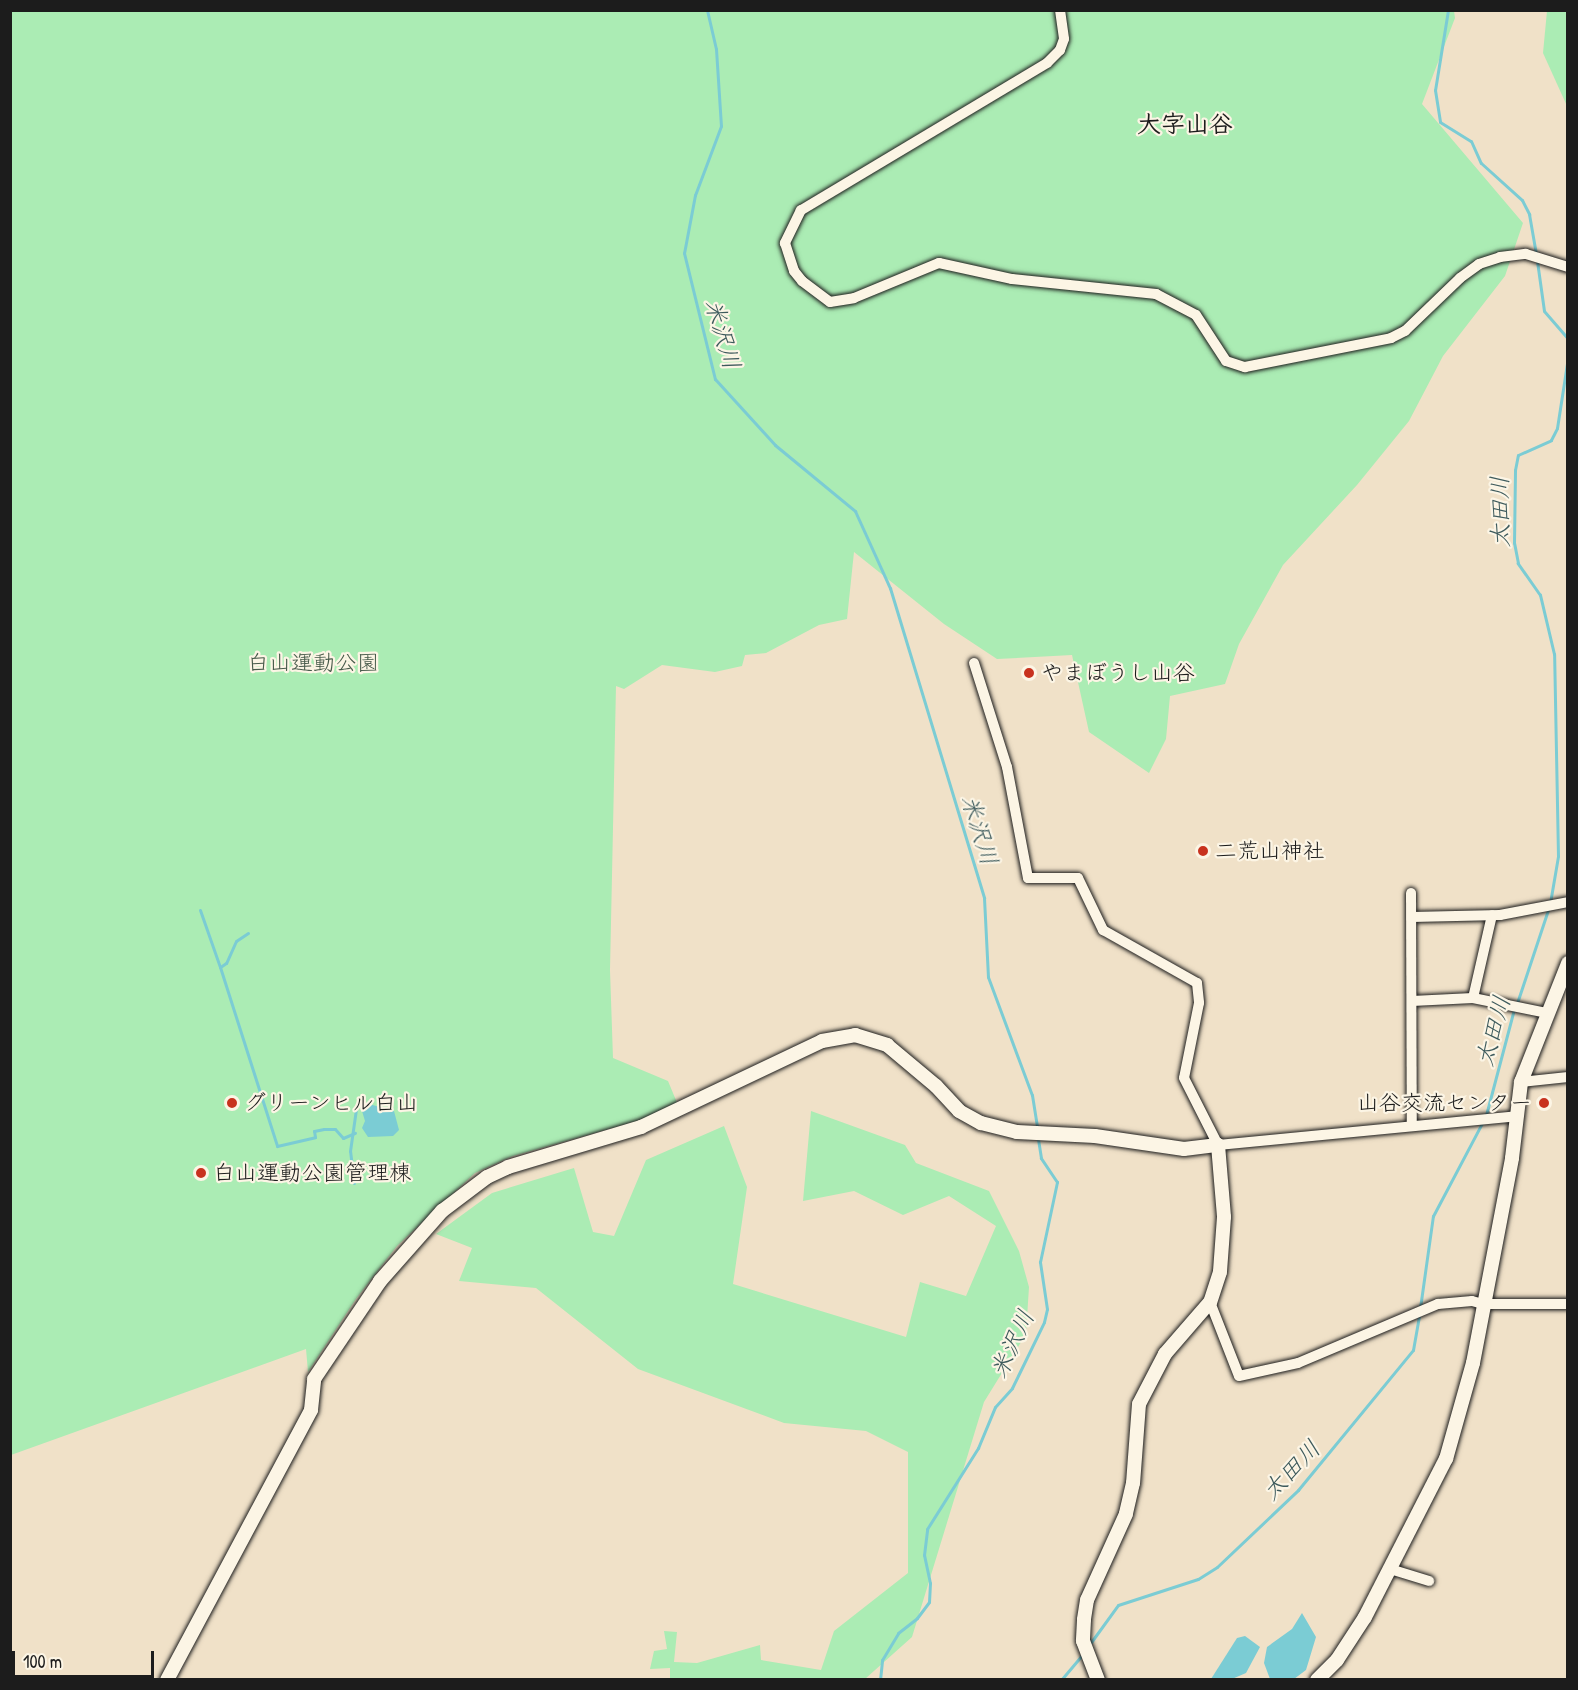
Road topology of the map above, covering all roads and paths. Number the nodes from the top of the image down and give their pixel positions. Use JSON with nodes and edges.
{"nodes":[{"id":1,"x":1060,"y":10,"type":"edge"},
{"id":2,"x":1568,"y":267,"type":"edge"},
{"id":3,"x":974,"y":663,"type":"dead end"},
{"id":4,"x":1411,"y":893,"type":"dead end"},
{"id":5,"x":1568,"y":902,"type":"edge"},
{"id":6,"x":1492,"y":915,"type":"junction"},
{"id":7,"x":1412,"y":917,"type":"junction"},
{"id":8,"x":1568,"y":963,"type":"edge"},
{"id":9,"x":1473,"y":998,"type":"junction"},
{"id":10,"x":1412,"y":1001,"type":"junction"},
{"id":11,"x":1547,"y":1013,"type":"junction"},
{"id":12,"x":1568,"y":1077,"type":"edge"},
{"id":13,"x":1521,"y":1082,"type":"junction"},
{"id":14,"x":1517,"y":1116,"type":"junction"},
{"id":15,"x":1412,"y":1124,"type":"junction"},
{"id":16,"x":1218,"y":1145,"type":"junction"},
{"id":17,"x":1210,"y":1302,"type":"junction"},
{"id":18,"x":1484,"y":1304,"type":"junction"},
{"id":19,"x":1568,"y":1304,"type":"edge"},
{"id":20,"x":1390,"y":1569,"type":"junction"},
{"id":21,"x":1429,"y":1581,"type":"dead end"},
{"id":22,"x":1324,"y":1676,"type":"edge"},
{"id":23,"x":167,"y":1680,"type":"edge"},
{"id":24,"x":1098,"y":1680,"type":"edge"}],
"edges":[{"from":1,"to":2,"type":"street"},
{"from":3,"to":16,"type":"street"},
{"from":4,"to":7,"type":"street"},
{"from":5,"to":6,"type":"street"},
{"from":6,"to":7,"type":"street"},
{"from":6,"to":9,"type":"street"},
{"from":7,"to":10,"type":"street"},
{"from":8,"to":11,"type":"street"},
{"from":9,"to":10,"type":"street"},
{"from":9,"to":11,"type":"street"},
{"from":10,"to":15,"type":"street"},
{"from":11,"to":13,"type":"street"},
{"from":12,"to":13,"type":"street"},
{"from":13,"to":14,"type":"street"},
{"from":14,"to":15,"type":"street"},
{"from":14,"to":18,"type":"street"},
{"from":15,"to":16,"type":"street"},
{"from":16,"to":17,"type":"street"},
{"from":16,"to":23,"type":"street"},
{"from":17,"to":18,"type":"street"},
{"from":17,"to":24,"type":"street"},
{"from":18,"to":19,"type":"street"},
{"from":18,"to":20,"type":"street"},
{"from":20,"to":21,"type":"street"},
{"from":20,"to":22,"type":"street"}]}
